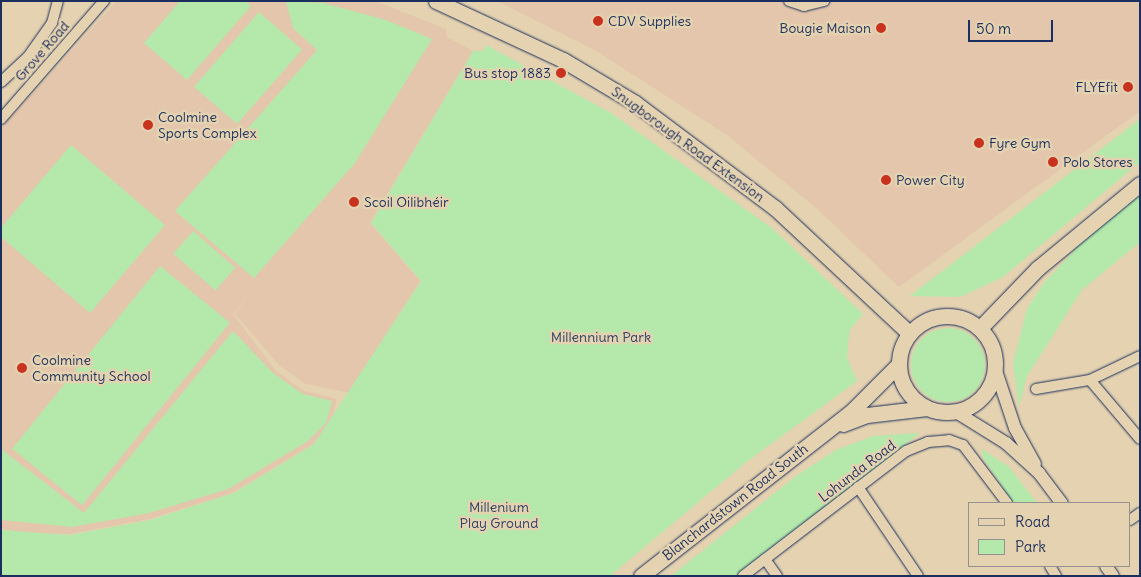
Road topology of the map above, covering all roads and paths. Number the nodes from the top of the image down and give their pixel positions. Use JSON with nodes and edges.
{"nodes":[{"id":1,"x":58,"y":1,"type":"edge"},
{"id":2,"x":104,"y":1,"type":"edge"},
{"id":3,"x":436,"y":1,"type":"edge"},
{"id":4,"x":789,"y":1,"type":"edge"},
{"id":5,"x":824,"y":1,"type":"edge"},
{"id":6,"x":1,"y":82,"type":"edge"},
{"id":7,"x":1,"y":119,"type":"edge"},
{"id":8,"x":1140,"y":184,"type":"edge"},
{"id":9,"x":980,"y":328,"type":"junction"},
{"id":10,"x":909,"y":333,"type":"junction"},
{"id":11,"x":1140,"y":356,"type":"edge"},
{"id":12,"x":899,"y":364,"type":"junction"},
{"id":13,"x":996,"y":371,"type":"junction"},
{"id":14,"x":1090,"y":380,"type":"junction"},
{"id":15,"x":1036,"y":389,"type":"dead end"},
{"id":16,"x":927,"y":408,"type":"junction"},
{"id":17,"x":956,"y":412,"type":"junction"},
{"id":18,"x":830,"y":429,"type":"junction"},
{"id":19,"x":1140,"y":439,"type":"edge"},
{"id":20,"x":1039,"y":472,"type":"junction"},
{"id":21,"x":858,"y":488,"type":"junction"},
{"id":22,"x":1006,"y":502,"type":"edge"},
{"id":23,"x":1061,"y":502,"type":"edge"},
{"id":24,"x":765,"y":559,"type":"junction"},
{"id":25,"x":641,"y":576,"type":"edge"},
{"id":26,"x":743,"y":576,"type":"edge"},
{"id":27,"x":777,"y":576,"type":"edge"},
{"id":28,"x":918,"y":576,"type":"edge"}],
"edges":[{"from":1,"to":6,"type":"street"},
{"from":2,"to":7,"type":"street","name":"Grove Road"},
{"from":3,"to":10,"type":"main road","name":"Snugborough Road Extension"},
{"from":4,"to":5,"type":"street"},
{"from":8,"to":9,"type":"main road"},
{"from":9,"to":10,"type":"main road"},
{"from":9,"to":13,"type":"main road"},
{"from":10,"to":12,"type":"main road"},
{"from":11,"to":14,"type":"street"},
{"from":12,"to":16,"type":"main road"},
{"from":12,"to":18,"type":"main road","name":"Blanchardstown Road South"},
{"from":13,"to":17,"type":"main road"},
{"from":13,"to":20,"type":"street"},
{"from":14,"to":15,"type":"street"},
{"from":14,"to":19,"type":"street"},
{"from":16,"to":17,"type":"main road"},
{"from":16,"to":18,"type":"main road","name":"Blanchardstown Road South"},
{"from":17,"to":20,"type":"street"},
{"from":18,"to":25,"type":"main road","name":"Blanchardstown Road South"},
{"from":20,"to":23,"type":"street"},
{"from":21,"to":22,"type":"street","name":"Lohunda Road"},
{"from":21,"to":24,"type":"street","name":"Lohunda Road"},
{"from":21,"to":28,"type":"street"},
{"from":24,"to":26,"type":"street","name":"Lohunda Road"},
{"from":24,"to":27,"type":"street"}]}
